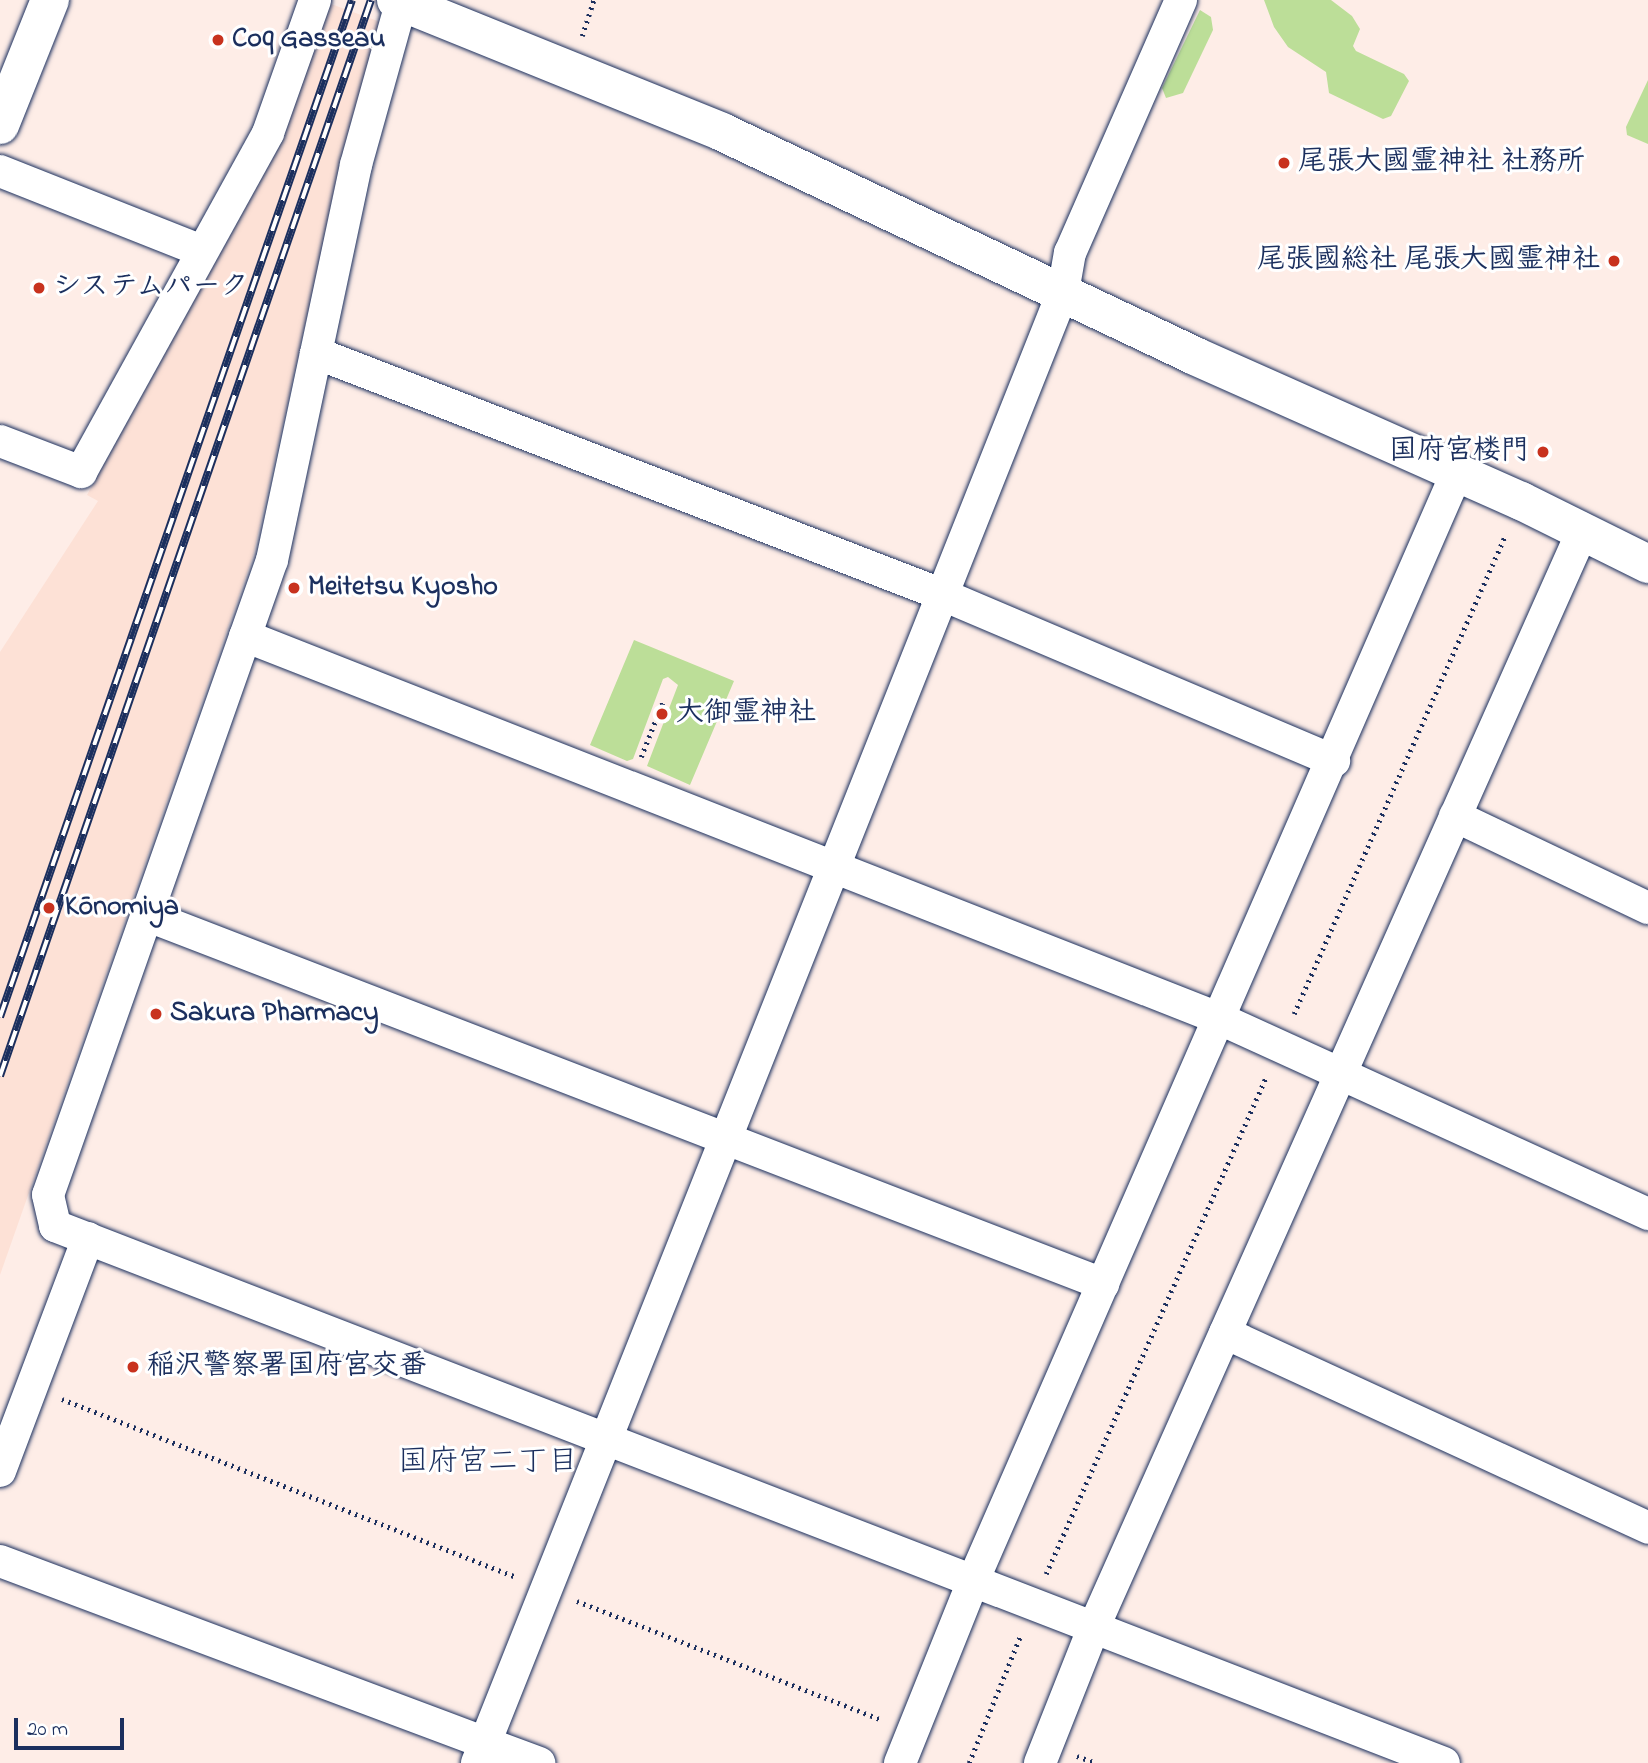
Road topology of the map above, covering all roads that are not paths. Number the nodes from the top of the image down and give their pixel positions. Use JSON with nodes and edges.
{"nodes":[{"id":1,"x":50,"y":0,"type":"edge"},
{"id":2,"x":315,"y":0,"type":"edge"},
{"id":3,"x":1180,"y":0,"type":"edge"},
{"id":4,"x":400,"y":1,"type":"edge"},
{"id":5,"x":0,"y":125,"type":"edge"},
{"id":6,"x":0,"y":171,"type":"edge"},
{"id":7,"x":202,"y":251,"type":"junction"},
{"id":8,"x":1063,"y":292,"type":"junction"},
{"id":9,"x":316,"y":353,"type":"junction"},
{"id":10,"x":0,"y":441,"type":"edge"},
{"id":11,"x":1457,"y":472,"type":"junction"},
{"id":12,"x":1583,"y":530,"type":"junction"},
{"id":13,"x":1648,"y":564,"type":"edge"},
{"id":14,"x":943,"y":595,"type":"junction"},
{"id":15,"x":245,"y":636,"type":"junction"},
{"id":16,"x":1334,"y":761,"type":"junction"},
{"id":17,"x":1455,"y":816,"type":"junction"},
{"id":18,"x":834,"y":867,"type":"junction"},
{"id":19,"x":1648,"y":908,"type":"edge"},
{"id":20,"x":146,"y":915,"type":"junction"},
{"id":21,"x":1218,"y":1018,"type":"junction"},
{"id":22,"x":1340,"y":1073,"type":"junction"},
{"id":23,"x":726,"y":1139,"type":"junction"},
{"id":24,"x":1648,"y":1214,"type":"edge"},
{"id":25,"x":88,"y":1238,"type":"junction"},
{"id":26,"x":1103,"y":1284,"type":"junction"},
{"id":27,"x":1225,"y":1333,"type":"junction"},
{"id":28,"x":606,"y":1438,"type":"junction"},
{"id":29,"x":0,"y":1471,"type":"edge"},
{"id":30,"x":1648,"y":1528,"type":"edge"},
{"id":31,"x":0,"y":1561,"type":"edge"},
{"id":32,"x":973,"y":1581,"type":"junction"},
{"id":33,"x":1093,"y":1629,"type":"junction"},
{"id":34,"x":481,"y":1753,"type":"edge"},
{"id":35,"x":539,"y":1763,"type":"edge"},
{"id":36,"x":900,"y":1763,"type":"edge"},
{"id":37,"x":1040,"y":1763,"type":"edge"},
{"id":38,"x":1444,"y":1763,"type":"edge"}],
"edges":[{"from":1,"to":5,"type":"street"},
{"from":2,"to":7,"type":"street"},
{"from":3,"to":8,"type":"street"},
{"from":4,"to":8,"type":"street"},
{"from":4,"to":9,"type":"street"},
{"from":6,"to":7,"type":"street"},
{"from":7,"to":10,"type":"street"},
{"from":8,"to":11,"type":"street"},
{"from":8,"to":14,"type":"street"},
{"from":9,"to":14,"type":"street"},
{"from":9,"to":15,"type":"street"},
{"from":11,"to":12,"type":"street"},
{"from":11,"to":16,"type":"street"},
{"from":12,"to":13,"type":"street"},
{"from":12,"to":17,"type":"street"},
{"from":14,"to":16,"type":"street"},
{"from":14,"to":18,"type":"street"},
{"from":15,"to":18,"type":"street"},
{"from":15,"to":20,"type":"street"},
{"from":16,"to":21,"type":"street"},
{"from":17,"to":19,"type":"street"},
{"from":17,"to":22,"type":"street"},
{"from":18,"to":21,"type":"street"},
{"from":18,"to":23,"type":"street"},
{"from":20,"to":23,"type":"street"},
{"from":20,"to":25,"type":"street"},
{"from":21,"to":22,"type":"street"},
{"from":21,"to":26,"type":"street"},
{"from":22,"to":24,"type":"street"},
{"from":22,"to":27,"type":"street"},
{"from":23,"to":26,"type":"street"},
{"from":23,"to":28,"type":"street"},
{"from":25,"to":28,"type":"street"},
{"from":25,"to":29,"type":"street"},
{"from":26,"to":32,"type":"street"},
{"from":27,"to":30,"type":"street"},
{"from":27,"to":33,"type":"street"},
{"from":28,"to":32,"type":"street"},
{"from":28,"to":34,"type":"street"},
{"from":31,"to":34,"type":"street"},
{"from":32,"to":33,"type":"street"},
{"from":32,"to":36,"type":"street"},
{"from":33,"to":37,"type":"street"},
{"from":33,"to":38,"type":"street"},
{"from":34,"to":35,"type":"street"}]}
